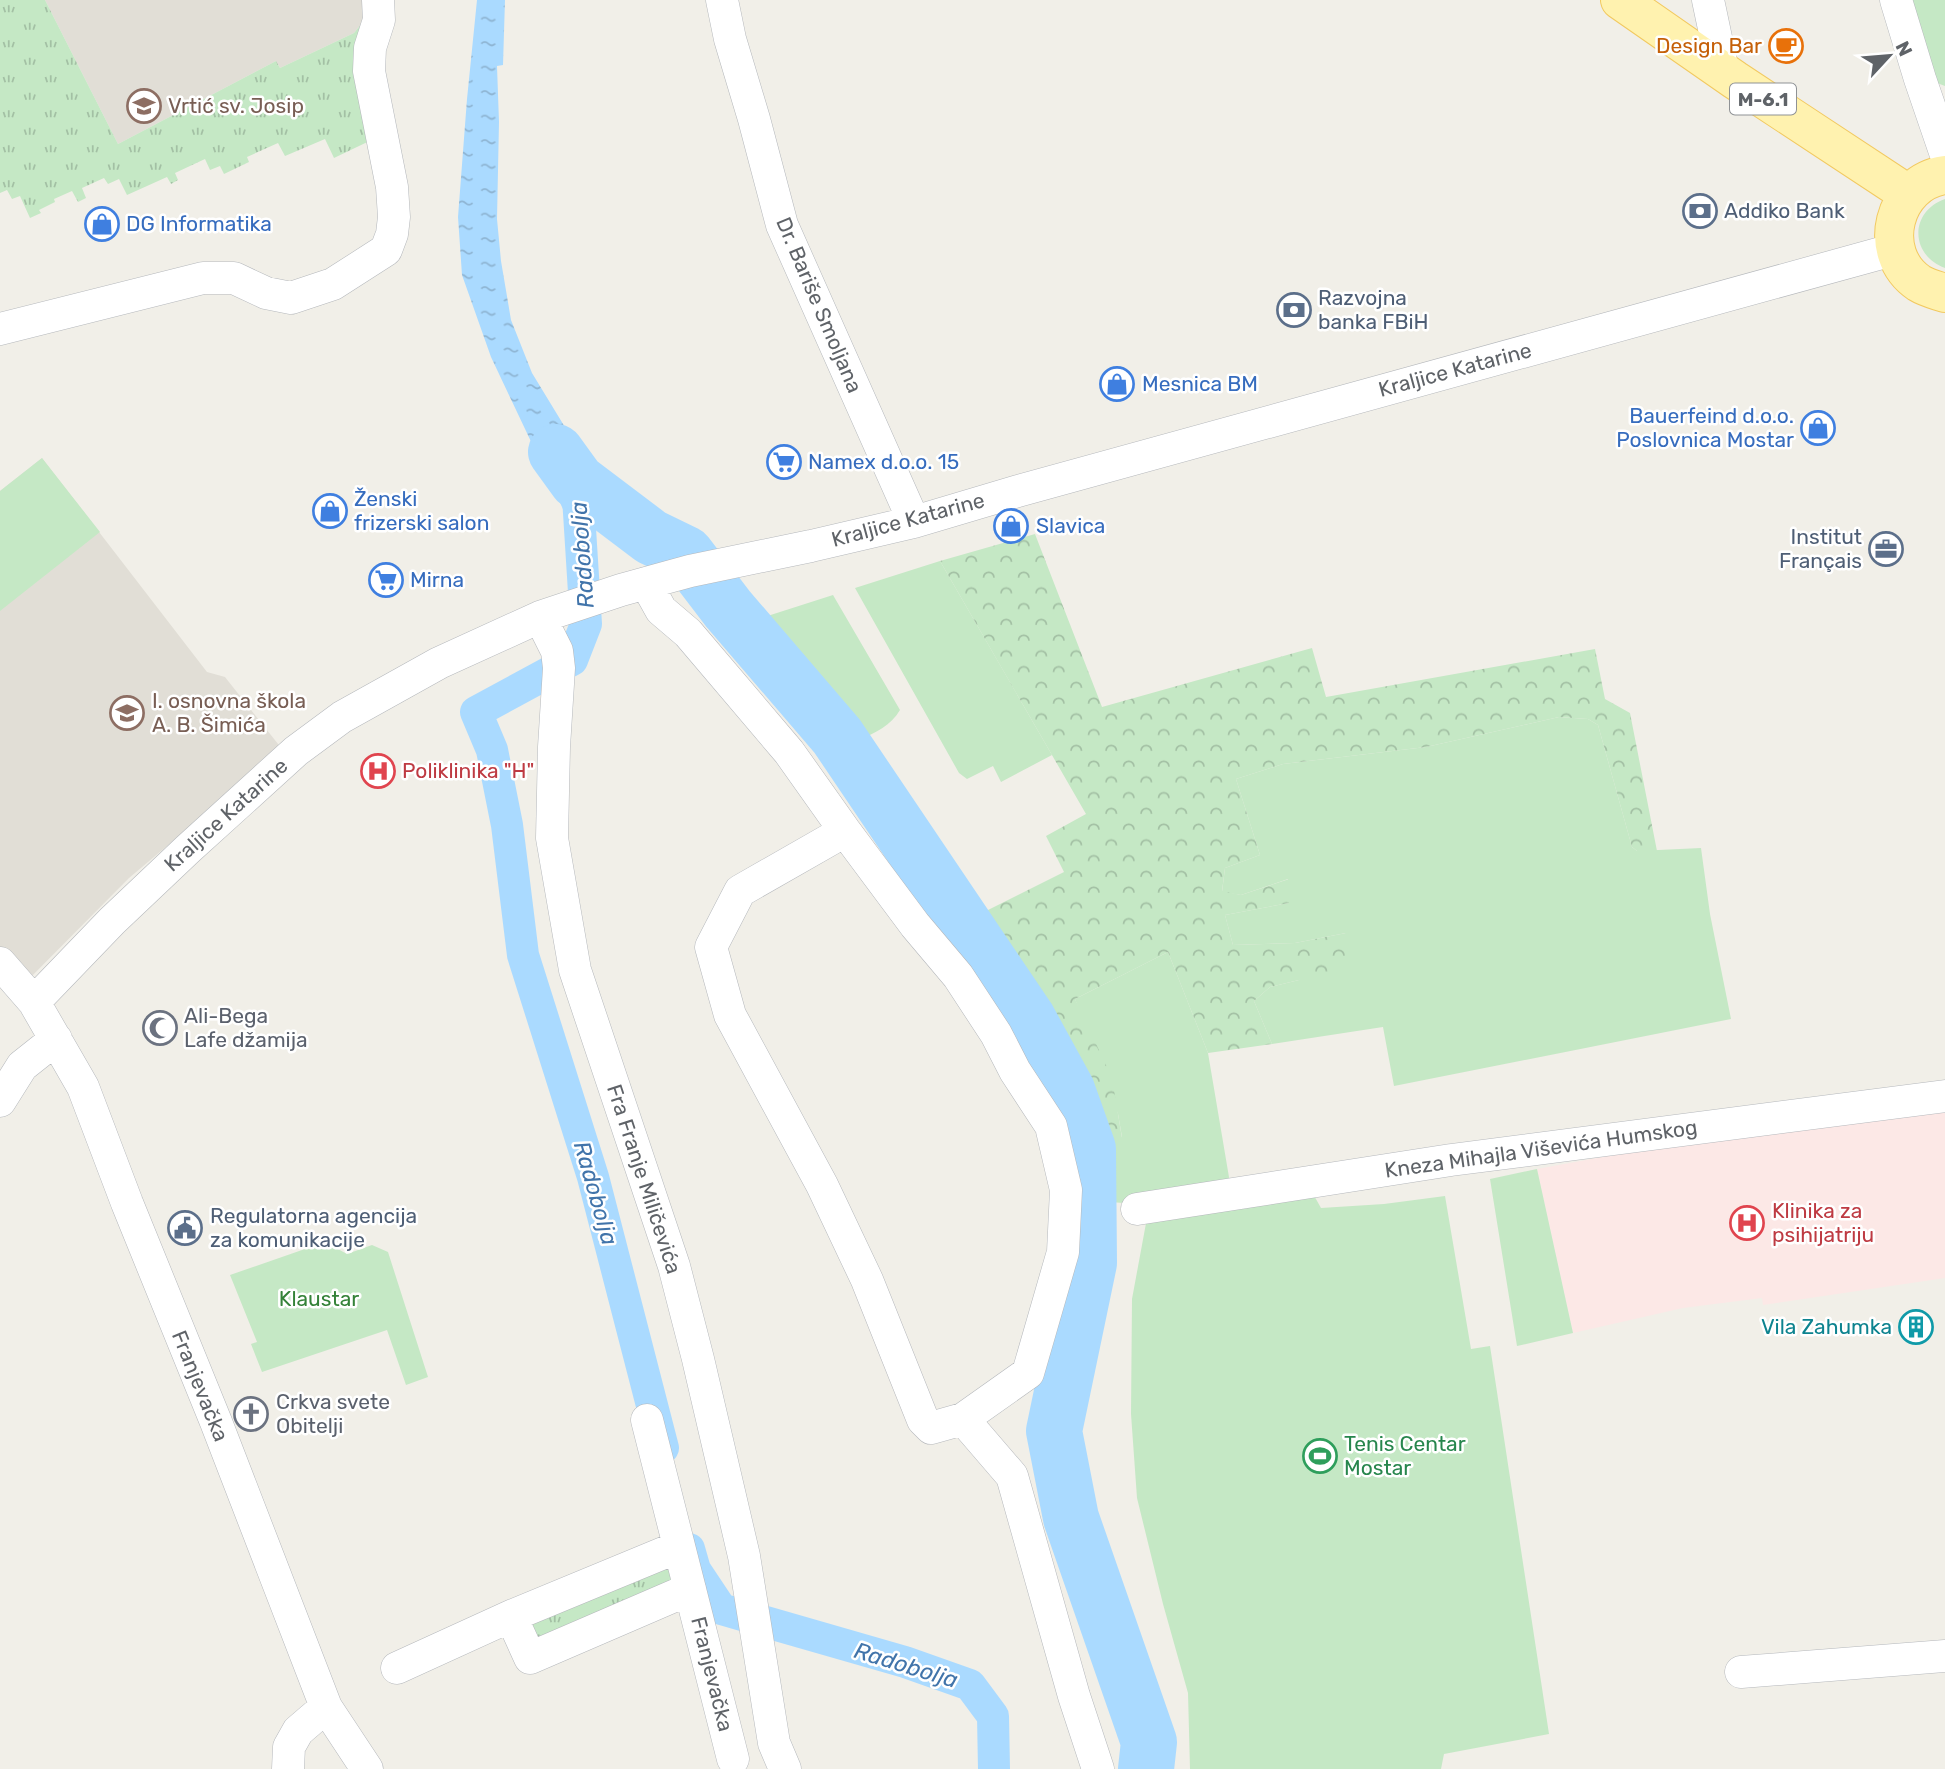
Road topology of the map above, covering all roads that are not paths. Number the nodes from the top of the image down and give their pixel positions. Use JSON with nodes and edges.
{"nodes":[{"id":1,"x":378,"y":0,"type":"edge"},
{"id":2,"x":722,"y":0,"type":"edge"},
{"id":3,"x":1620,"y":0,"type":"edge"},
{"id":4,"x":1708,"y":0,"type":"edge"},
{"id":5,"x":1896,"y":0,"type":"edge"},
{"id":6,"x":1723,"y":71,"type":"junction"},
{"id":7,"x":1945,"y":152,"type":"edge"},
{"id":8,"x":1945,"y":175,"type":"edge"},
{"id":9,"x":1908,"y":194,"type":"junction"},
{"id":10,"x":1896,"y":249,"type":"junction"},
{"id":11,"x":1945,"y":293,"type":"edge"},
{"id":12,"x":0,"y":329,"type":"edge"},
{"id":13,"x":914,"y":522,"type":"junction"},
{"id":14,"x":659,"y":579,"type":"junction"},
{"id":15,"x":545,"y":616,"type":"junction"},
{"id":16,"x":845,"y":831,"type":"junction"},
{"id":17,"x":0,"y":963,"type":"edge"},
{"id":18,"x":34,"y":1002,"type":"junction"},
{"id":19,"x":56,"y":1039,"type":"junction"},
{"id":20,"x":1945,"y":1096,"type":"edge"},
{"id":21,"x":0,"y":1101,"type":"edge"},
{"id":22,"x":1138,"y":1209,"type":"dead end"},
{"id":23,"x":963,"y":1419,"type":"junction"},
{"id":24,"x":647,"y":1420,"type":"dead end"},
{"id":25,"x":678,"y":1547,"type":"junction"},
{"id":26,"x":690,"y":1589,"type":"junction"},
{"id":27,"x":511,"y":1616,"type":"junction"},
{"id":28,"x":1945,"y":1656,"type":"edge"},
{"id":29,"x":397,"y":1668,"type":"dead end"},
{"id":30,"x":1741,"y":1672,"type":"dead end"},
{"id":31,"x":326,"y":1707,"type":"junction"},
{"id":32,"x":780,"y":1756,"type":"edge"},
{"id":33,"x":722,"y":1764,"type":"edge"},
{"id":34,"x":288,"y":1769,"type":"edge"},
{"id":35,"x":367,"y":1769,"type":"edge"},
{"id":36,"x":1098,"y":1769,"type":"edge"}],
"edges":[{"from":1,"to":12,"type":"street"},
{"from":2,"to":13,"type":"street","name":"Dr. Bariše Smoljana"},
{"from":3,"to":6,"type":"main road","number":"M-6.1"},
{"from":4,"to":6,"type":"street"},
{"from":5,"to":7,"type":"street"},
{"from":6,"to":9,"type":"main road","number":"M-6.1"},
{"from":8,"to":9,"type":"main road"},
{"from":9,"to":10,"type":"main road"},
{"from":10,"to":11,"type":"main road"},
{"from":10,"to":13,"type":"street","name":"Kraljice Katarine"},
{"from":13,"to":14,"type":"street","name":"Kraljice Katarine"},
{"from":14,"to":15,"type":"street","name":"Kraljice Katarine"},
{"from":14,"to":16,"type":"street"},
{"from":15,"to":18,"type":"street","name":"Kraljice Katarine"},
{"from":15,"to":32,"type":"street","name":"Fra Franje Miličevića"},
{"from":16,"to":23,"type":"street"},
{"from":16,"to":23,"type":"street"},
{"from":17,"to":18,"type":"street","name":"Franjevačka"},
{"from":18,"to":19,"type":"street","name":"Franjevačka"},
{"from":19,"to":21,"type":"street"},
{"from":19,"to":31,"type":"street","name":"Franjevačka"},
{"from":20,"to":22,"type":"street","name":"Kneza Mihajla Viševića Humskog"},
{"from":23,"to":36,"type":"street"},
{"from":24,"to":25,"type":"street","name":"Franjevačka"},
{"from":25,"to":26,"type":"street","name":"Franjevačka"},
{"from":25,"to":27,"type":"street"},
{"from":26,"to":27,"type":"street","name":"Franjevačka"},
{"from":26,"to":33,"type":"street","name":"Franjevačka"},
{"from":27,"to":29,"type":"street"},
{"from":28,"to":30,"type":"street"},
{"from":31,"to":34,"type":"street"},
{"from":31,"to":35,"type":"street","name":"Franjevačka"},
{"from":32,"to":33,"type":"street","name":"Franjevačka"}]}
